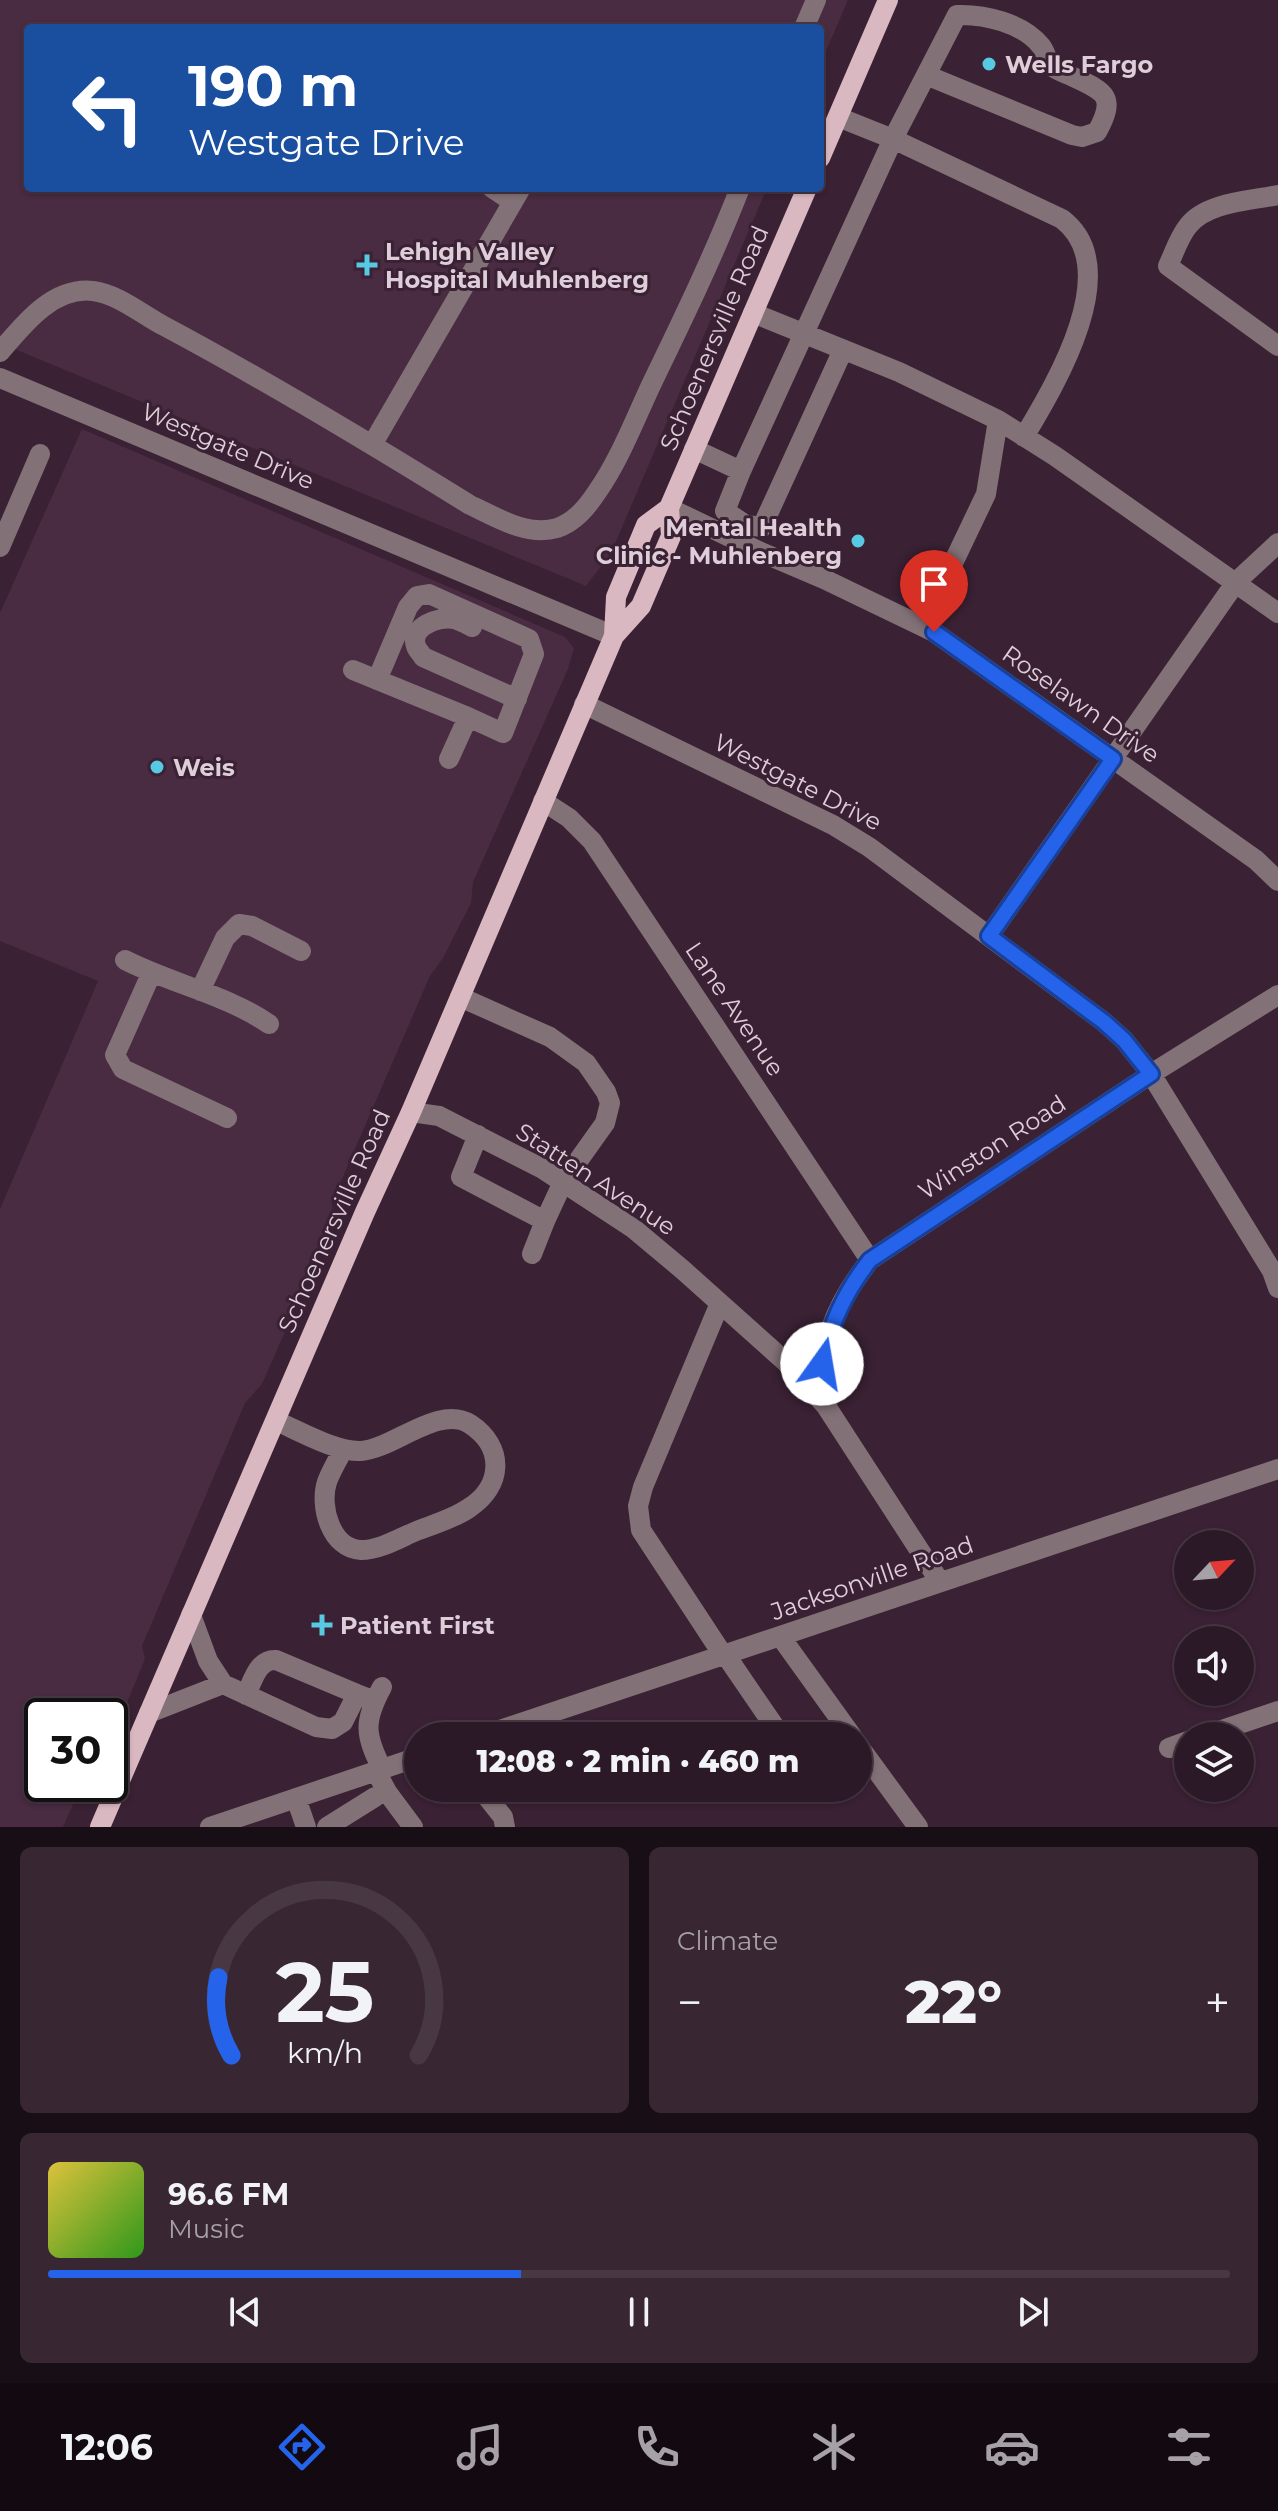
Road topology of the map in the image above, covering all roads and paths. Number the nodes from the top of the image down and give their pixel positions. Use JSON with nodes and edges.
{"nodes":[{"id":1,"x":816,"y":0,"type":"edge"},
{"id":2,"x":888,"y":0,"type":"edge"},
{"id":3,"x":806,"y":24,"type":"edge"},
{"id":4,"x":926,"y":75,"type":"junction"},
{"id":5,"x":838,"y":117,"type":"junction"},
{"id":6,"x":893,"y":139,"type":"junction"},
{"id":7,"x":824,"y":149,"type":"edge"},
{"id":8,"x":738,"y":192,"type":"edge"},
{"id":9,"x":805,"y":192,"type":"edge"},
{"id":10,"x":517,"y":195,"type":"edge"},
{"id":11,"x":1278,"y":195,"type":"edge"},
{"id":12,"x":753,"y":313,"type":"junction"},
{"id":13,"x":804,"y":334,"type":"junction"},
{"id":14,"x":1278,"y":346,"type":"edge"},
{"id":15,"x":843,"y":350,"type":"junction"},
{"id":16,"x":0,"y":352,"type":"edge"},
{"id":17,"x":0,"y":378,"type":"edge"},
{"id":18,"x":998,"y":420,"type":"junction"},
{"id":19,"x":1024,"y":437,"type":"junction"},
{"id":20,"x":372,"y":445,"type":"junction"},
{"id":21,"x":694,"y":449,"type":"junction"},
{"id":22,"x":40,"y":454,"type":"dead end"},
{"id":23,"x":741,"y":471,"type":"junction"},
{"id":24,"x":669,"y":508,"type":"junction"},
{"id":25,"x":742,"y":533,"type":"junction"},
{"id":26,"x":1278,"y":543,"type":"edge"},
{"id":27,"x":0,"y":547,"type":"edge"},
{"id":28,"x":1236,"y":582,"type":"junction"},
{"id":29,"x":1278,"y":613,"type":"edge"},
{"id":30,"x":923,"y":626,"type":"junction"},
{"id":31,"x":614,"y":636,"type":"junction"},
{"id":32,"x":534,"y":654,"type":"junction"},
{"id":33,"x":353,"y":670,"type":"dead end"},
{"id":34,"x":377,"y":680,"type":"junction"},
{"id":35,"x":517,"y":699,"type":"junction"},
{"id":36,"x":584,"y":704,"type":"junction"},
{"id":37,"x":468,"y":717,"type":"junction"},
{"id":38,"x":449,"y":759,"type":"dead end"},
{"id":39,"x":1113,"y":759,"type":"junction"},
{"id":40,"x":543,"y":801,"type":"junction"},
{"id":41,"x":1278,"y":881,"type":"edge"},
{"id":42,"x":989,"y":936,"type":"junction"},
{"id":43,"x":301,"y":951,"type":"dead end"},
{"id":44,"x":125,"y":960,"type":"dead end"},
{"id":45,"x":151,"y":974,"type":"junction"},
{"id":46,"x":200,"y":991,"type":"junction"},
{"id":47,"x":1278,"y":995,"type":"edge"},
{"id":48,"x":460,"y":997,"type":"junction"},
{"id":49,"x":269,"y":1024,"type":"dead end"},
{"id":50,"x":1151,"y":1074,"type":"junction"},
{"id":51,"x":411,"y":1112,"type":"junction"},
{"id":52,"x":227,"y":1118,"type":"dead end"},
{"id":53,"x":478,"y":1135,"type":"junction"},
{"id":54,"x":563,"y":1182,"type":"junction"},
{"id":55,"x":545,"y":1221,"type":"junction"},
{"id":56,"x":532,"y":1254,"type":"dead end"},
{"id":57,"x":870,"y":1260,"type":"junction"},
{"id":58,"x":1276,"y":1276,"type":"edge"},
{"id":59,"x":720,"y":1303,"type":"junction"},
{"id":60,"x":826,"y":1406,"type":"junction"},
{"id":61,"x":276,"y":1421,"type":"junction"},
{"id":62,"x":343,"y":1449,"type":"junction"},
{"id":63,"x":1278,"y":1469,"type":"edge"},
{"id":64,"x":940,"y":1582,"type":"junction"},
{"id":65,"x":191,"y":1615,"type":"junction"},
{"id":66,"x":780,"y":1636,"type":"junction"},
{"id":67,"x":724,"y":1655,"type":"junction"},
{"id":68,"x":223,"y":1684,"type":"junction"},
{"id":69,"x":371,"y":1694,"type":"junction"},
{"id":70,"x":246,"y":1695,"type":"junction"},
{"id":71,"x":1278,"y":1711,"type":"edge"},
{"id":72,"x":149,"y":1713,"type":"junction"},
{"id":73,"x":524,"y":1722,"type":"edge"},
{"id":74,"x":771,"y":1722,"type":"edge"},
{"id":75,"x":842,"y":1722,"type":"edge"},
{"id":76,"x":1245,"y":1722,"type":"edge"},
{"id":77,"x":404,"y":1762,"type":"edge"},
{"id":78,"x":872,"y":1764,"type":"edge"},
{"id":79,"x":379,"y":1770,"type":"junction"},
{"id":80,"x":375,"y":1797,"type":"dead end"},
{"id":81,"x":296,"y":1798,"type":"junction"},
{"id":82,"x":491,"y":1802,"type":"edge"},
{"id":83,"x":264,"y":1818,"type":"edge"},
{"id":84,"x":100,"y":1827,"type":"edge"},
{"id":85,"x":210,"y":1827,"type":"edge"},
{"id":86,"x":306,"y":1827,"type":"edge"},
{"id":87,"x":327,"y":1827,"type":"edge"},
{"id":88,"x":413,"y":1827,"type":"edge"},
{"id":89,"x":505,"y":1827,"type":"edge"},
{"id":90,"x":918,"y":1827,"type":"edge"}],
"edges":[{"from":1,"to":3,"type":"street"},
{"from":2,"to":5,"type":"main road"},
{"from":4,"to":4,"type":"street"},
{"from":4,"to":6,"type":"street"},
{"from":5,"to":6,"type":"street"},
{"from":5,"to":7,"type":"main road"},
{"from":6,"to":13,"type":"street"},
{"from":6,"to":19,"type":"street"},
{"from":8,"to":20,"type":"street"},
{"from":9,"to":12,"type":"main road","name":"Schoenersville Road"},
{"from":10,"to":20,"type":"street"},
{"from":11,"to":14,"type":"street"},
{"from":12,"to":13,"type":"street"},
{"from":12,"to":21,"type":"main road","name":"Schoenersville Road"},
{"from":13,"to":15,"type":"street"},
{"from":13,"to":23,"type":"street"},
{"from":15,"to":18,"type":"street"},
{"from":15,"to":25,"type":"street"},
{"from":16,"to":20,"type":"street"},
{"from":17,"to":31,"type":"street","name":"Westgate Drive"},
{"from":18,"to":19,"type":"street"},
{"from":18,"to":30,"type":"street"},
{"from":19,"to":28,"type":"street"},
{"from":21,"to":23,"type":"street"},
{"from":21,"to":24,"type":"main road","name":"Schoenersville Road"},
{"from":22,"to":27,"type":"street"},
{"from":23,"to":25,"type":"street"},
{"from":24,"to":25,"type":"street","name":"Roselawn Drive"},
{"from":24,"to":31,"type":"main road","name":"Schoenersville Road"},
{"from":25,"to":30,"type":"street","name":"Roselawn Drive"},
{"from":26,"to":28,"type":"street"},
{"from":28,"to":29,"type":"street"},
{"from":28,"to":39,"type":"street"},
{"from":30,"to":39,"type":"street","name":"Roselawn Drive"},
{"from":31,"to":36,"type":"main road","name":"Schoenersville Road"},
{"from":32,"to":34,"type":"street"},
{"from":32,"to":35,"type":"street"},
{"from":32,"to":35,"type":"street"},
{"from":33,"to":34,"type":"street"},
{"from":34,"to":37,"type":"street"},
{"from":35,"to":37,"type":"street"},
{"from":36,"to":40,"type":"main road","name":"Schoenersville Road"},
{"from":36,"to":42,"type":"street","name":"Westgate Drive"},
{"from":37,"to":38,"type":"street"},
{"from":39,"to":41,"type":"street","name":"Roselawn Drive"},
{"from":39,"to":42,"type":"street"},
{"from":40,"to":48,"type":"main road","name":"Schoenersville Road"},
{"from":40,"to":57,"type":"street","name":"Lane Avenue"},
{"from":42,"to":50,"type":"street","name":"Westgate Drive"},
{"from":43,"to":46,"type":"street"},
{"from":44,"to":45,"type":"street"},
{"from":45,"to":46,"type":"street"},
{"from":45,"to":52,"type":"street"},
{"from":46,"to":49,"type":"street"},
{"from":47,"to":50,"type":"street","name":"Winston Road"},
{"from":48,"to":51,"type":"main road","name":"Schoenersville Road"},
{"from":48,"to":54,"type":"street"},
{"from":50,"to":57,"type":"street","name":"Winston Road"},
{"from":50,"to":58,"type":"street","name":"Westgate Drive"},
{"from":51,"to":53,"type":"street","name":"Statten Avenue"},
{"from":51,"to":61,"type":"main road","name":"Schoenersville Road"},
{"from":53,"to":54,"type":"street","name":"Statten Avenue"},
{"from":53,"to":55,"type":"street"},
{"from":54,"to":55,"type":"street"},
{"from":54,"to":59,"type":"street","name":"Statten Avenue"},
{"from":55,"to":56,"type":"street"},
{"from":57,"to":60,"type":"street","name":"Winston Road"},
{"from":59,"to":60,"type":"street","name":"Statten Avenue"},
{"from":59,"to":67,"type":"street"},
{"from":60,"to":64,"type":"street","name":"Statten Avenue"},
{"from":61,"to":62,"type":"street"},
{"from":61,"to":65,"type":"main road","name":"Schoenersville Road"},
{"from":62,"to":62,"type":"street"},
{"from":63,"to":64,"type":"street","name":"Jacksonville Road"},
{"from":64,"to":66,"type":"street","name":"Jacksonville Road"},
{"from":65,"to":68,"type":"street"},
{"from":65,"to":72,"type":"main road","name":"Schoenersville Road"},
{"from":66,"to":67,"type":"street","name":"Jacksonville Road"},
{"from":66,"to":75,"type":"street"},
{"from":67,"to":73,"type":"street","name":"Jacksonville Road"},
{"from":67,"to":74,"type":"street"},
{"from":68,"to":70,"type":"street"},
{"from":68,"to":72,"type":"street"},
{"from":69,"to":70,"type":"street"},
{"from":69,"to":70,"type":"street"},
{"from":69,"to":79,"type":"street"},
{"from":71,"to":76,"type":"street"},
{"from":72,"to":84,"type":"main road","name":"Schoenersville Road"},
{"from":77,"to":79,"type":"street"},
{"from":78,"to":90,"type":"street"},
{"from":79,"to":81,"type":"street"},
{"from":79,"to":88,"type":"street"},
{"from":80,"to":87,"type":"street"},
{"from":81,"to":83,"type":"street"},
{"from":81,"to":86,"type":"street"},
{"from":82,"to":89,"type":"street"},
{"from":83,"to":85,"type":"street"}]}
